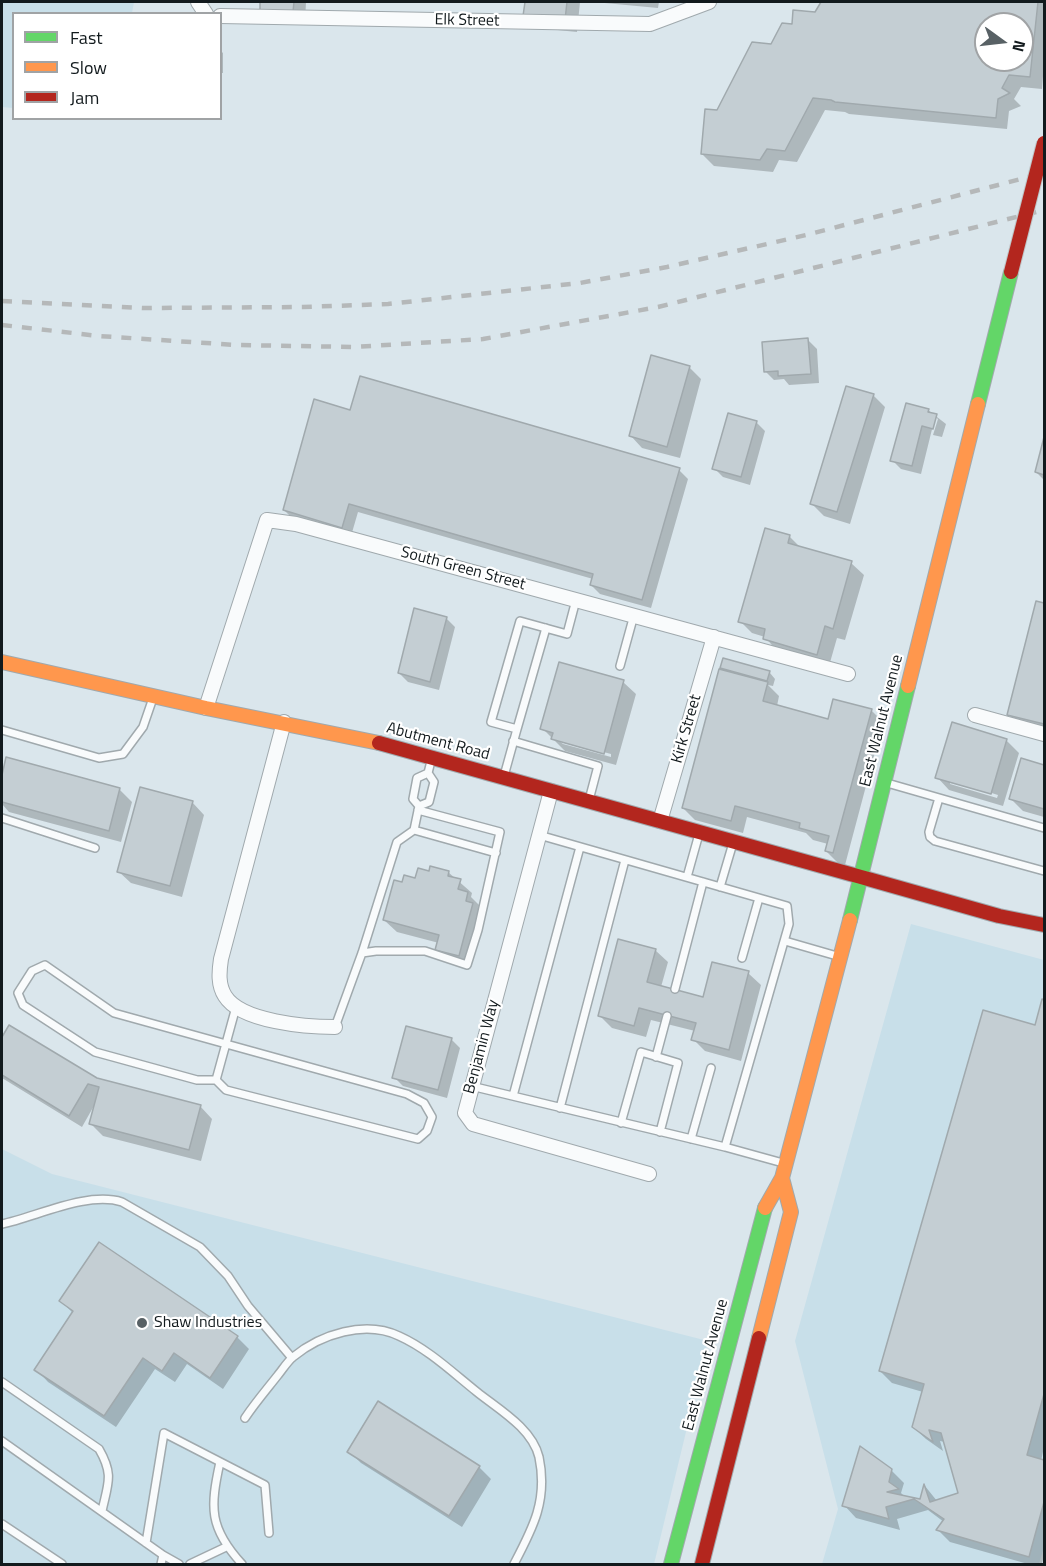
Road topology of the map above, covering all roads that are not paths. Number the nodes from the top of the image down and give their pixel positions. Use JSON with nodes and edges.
{"nodes":[{"id":1,"x":705,"y":2,"type":"edge"},
{"id":2,"x":222,"y":16,"type":"edge"},
{"id":3,"x":1044,"y":143,"type":"edge"},
{"id":4,"x":576,"y":600,"type":"junction"},
{"id":5,"x":634,"y":615,"type":"junction"},
{"id":6,"x":546,"y":628,"type":"junction"},
{"id":7,"x":714,"y":637,"type":"junction"},
{"id":8,"x":2,"y":662,"type":"edge"},
{"id":9,"x":620,"y":666,"type":"dead end"},
{"id":10,"x":848,"y":674,"type":"dead end"},
{"id":11,"x":154,"y":696,"type":"junction"},
{"id":12,"x":206,"y":708,"type":"junction"},
{"id":13,"x":975,"y":715,"type":"dead end"},
{"id":14,"x":284,"y":722,"type":"junction"},
{"id":15,"x":517,"y":729,"type":"junction"},
{"id":16,"x":2,"y":730,"type":"edge"},
{"id":17,"x":1044,"y":734,"type":"edge"},
{"id":18,"x":513,"y":741,"type":"junction"},
{"id":19,"x":432,"y":758,"type":"junction"},
{"id":20,"x":428,"y":773,"type":"junction"},
{"id":21,"x":503,"y":777,"type":"junction"},
{"id":22,"x":884,"y":782,"type":"junction"},
{"id":23,"x":551,"y":791,"type":"junction"},
{"id":24,"x":939,"y":798,"type":"junction"},
{"id":25,"x":589,"y":801,"type":"junction"},
{"id":26,"x":419,"y":808,"type":"junction"},
{"id":27,"x":2,"y":818,"type":"edge"},
{"id":28,"x":660,"y":821,"type":"junction"},
{"id":29,"x":1044,"y":828,"type":"edge"},
{"id":30,"x":414,"y":830,"type":"junction"},
{"id":31,"x":699,"y":832,"type":"junction"},
{"id":32,"x":539,"y":835,"type":"junction"},
{"id":33,"x":734,"y":842,"type":"junction"},
{"id":34,"x":580,"y":847,"type":"junction"},
{"id":35,"x":95,"y":848,"type":"dead end"},
{"id":36,"x":496,"y":853,"type":"junction"},
{"id":37,"x":625,"y":860,"type":"junction"},
{"id":38,"x":1044,"y":871,"type":"edge"},
{"id":39,"x":861,"y":876,"type":"junction"},
{"id":40,"x":687,"y":878,"type":"junction"},
{"id":41,"x":704,"y":882,"type":"junction"},
{"id":42,"x":720,"y":887,"type":"junction"},
{"id":43,"x":759,"y":898,"type":"junction"},
{"id":44,"x":1044,"y":925,"type":"edge"},
{"id":45,"x":785,"y":941,"type":"junction"},
{"id":46,"x":362,"y":953,"type":"junction"},
{"id":47,"x":840,"y":957,"type":"junction"},
{"id":48,"x":742,"y":958,"type":"dead end"},
{"id":49,"x":675,"y":989,"type":"dead end"},
{"id":50,"x":236,"y":1007,"type":"junction"},
{"id":51,"x":668,"y":1016,"type":"dead end"},
{"id":52,"x":336,"y":1028,"type":"joint"},
{"id":53,"x":225,"y":1046,"type":"junction"},
{"id":54,"x":656,"y":1057,"type":"junction"},
{"id":55,"x":711,"y":1068,"type":"dead end"},
{"id":56,"x":216,"y":1080,"type":"junction"},
{"id":57,"x":471,"y":1086,"type":"junction"},
{"id":58,"x":513,"y":1096,"type":"junction"},
{"id":59,"x":560,"y":1108,"type":"junction"},
{"id":60,"x":621,"y":1123,"type":"junction"},
{"id":61,"x":660,"y":1132,"type":"junction"},
{"id":62,"x":691,"y":1139,"type":"junction"},
{"id":63,"x":725,"y":1147,"type":"junction"},
{"id":64,"x":786,"y":1164,"type":"junction"},
{"id":65,"x":649,"y":1174,"type":"dead end"},
{"id":66,"x":782,"y":1178,"type":"junction"},
{"id":67,"x":2,"y":1224,"type":"edge"},
{"id":68,"x":292,"y":1358,"type":"junction"},
{"id":69,"x":2,"y":1382,"type":"edge"},
{"id":70,"x":245,"y":1418,"type":"dead end"},
{"id":71,"x":2,"y":1441,"type":"edge"},
{"id":72,"x":220,"y":1462,"type":"junction"},
{"id":73,"x":102,"y":1511,"type":"junction"},
{"id":74,"x":2,"y":1524,"type":"edge"},
{"id":75,"x":269,"y":1533,"type":"dead end"},
{"id":76,"x":146,"y":1543,"type":"junction"},
{"id":77,"x":226,"y":1547,"type":"junction"},
{"id":78,"x":163,"y":1555,"type":"junction"},
{"id":79,"x":62,"y":1564,"type":"edge"},
{"id":80,"x":161,"y":1564,"type":"edge"},
{"id":81,"x":179,"y":1564,"type":"edge"},
{"id":82,"x":190,"y":1564,"type":"edge"},
{"id":83,"x":242,"y":1564,"type":"edge"},
{"id":84,"x":514,"y":1564,"type":"edge"},
{"id":85,"x":671,"y":1564,"type":"edge"},
{"id":86,"x":702,"y":1564,"type":"edge"}],
"edges":[{"from":1,"to":2,"type":"street","name":"Elk Street"},
{"from":3,"to":22,"type":"main road","name":"East Walnut Avenue","bridge":true},
{"from":4,"to":5,"type":"street","name":"South Green Street"},
{"from":4,"to":6,"type":"lane"},
{"from":4,"to":12,"type":"street","name":"South Green Street"},
{"from":5,"to":7,"type":"street","name":"South Green Street"},
{"from":5,"to":9,"type":"lane"},
{"from":6,"to":15,"type":"lane"},
{"from":6,"to":15,"type":"lane"},
{"from":7,"to":10,"type":"street","name":"South Green Street"},
{"from":7,"to":28,"type":"street","name":"Kirk Street"},
{"from":8,"to":11,"type":"main road","name":"Abutment Road"},
{"from":11,"to":12,"type":"main road","name":"Abutment Road"},
{"from":11,"to":16,"type":"lane"},
{"from":12,"to":14,"type":"main road","name":"Abutment Road"},
{"from":13,"to":17,"type":"street"},
{"from":14,"to":19,"type":"main road","name":"Abutment Road"},
{"from":14,"to":50,"type":"street"},
{"from":15,"to":18,"type":"lane"},
{"from":18,"to":21,"type":"lane"},
{"from":18,"to":25,"type":"lane"},
{"from":19,"to":20,"type":"lane"},
{"from":19,"to":21,"type":"main road","name":"Abutment Road"},
{"from":20,"to":26,"type":"lane"},
{"from":20,"to":26,"type":"lane"},
{"from":21,"to":23,"type":"main road","name":"Abutment Road"},
{"from":22,"to":24,"type":"lane"},
{"from":22,"to":39,"type":"main road","name":"East Walnut Avenue"},
{"from":23,"to":25,"type":"main road","name":"Abutment Road"},
{"from":23,"to":32,"type":"street","name":"Benjamin Way"},
{"from":24,"to":29,"type":"lane"},
{"from":24,"to":38,"type":"lane"},
{"from":25,"to":28,"type":"main road","name":"Abutment Road"},
{"from":26,"to":30,"type":"lane"},
{"from":26,"to":36,"type":"lane"},
{"from":27,"to":35,"type":"lane"},
{"from":28,"to":31,"type":"main road","name":"Abutment Road"},
{"from":30,"to":36,"type":"lane"},
{"from":30,"to":46,"type":"lane"},
{"from":31,"to":33,"type":"main road","name":"Abutment Road"},
{"from":31,"to":40,"type":"lane"},
{"from":32,"to":34,"type":"lane"},
{"from":32,"to":57,"type":"street","name":"Benjamin Way"},
{"from":33,"to":39,"type":"main road","name":"Abutment Road"},
{"from":33,"to":42,"type":"lane"},
{"from":34,"to":37,"type":"lane"},
{"from":34,"to":58,"type":"lane"},
{"from":36,"to":46,"type":"lane"},
{"from":37,"to":40,"type":"lane"},
{"from":37,"to":59,"type":"lane"},
{"from":39,"to":44,"type":"main road","name":"Abutment Road"},
{"from":39,"to":47,"type":"main road","name":"East Walnut Avenue"},
{"from":40,"to":41,"type":"lane"},
{"from":41,"to":42,"type":"lane"},
{"from":41,"to":49,"type":"lane"},
{"from":42,"to":43,"type":"lane"},
{"from":43,"to":45,"type":"lane"},
{"from":43,"to":48,"type":"lane"},
{"from":45,"to":47,"type":"lane"},
{"from":45,"to":63,"type":"lane"},
{"from":46,"to":52,"type":"lane"},
{"from":47,"to":64,"type":"main road","name":"East Walnut Avenue"},
{"from":50,"to":52,"type":"street"},
{"from":50,"to":53,"type":"lane"},
{"from":51,"to":54,"type":"lane"},
{"from":53,"to":56,"type":"lane"},
{"from":53,"to":56,"type":"lane"},
{"from":53,"to":56,"type":"lane"},
{"from":54,"to":60,"type":"lane"},
{"from":54,"to":61,"type":"lane"},
{"from":55,"to":62,"type":"lane"},
{"from":57,"to":58,"type":"lane"},
{"from":57,"to":65,"type":"street","name":"Benjamin Way"},
{"from":58,"to":59,"type":"lane"},
{"from":59,"to":60,"type":"lane"},
{"from":60,"to":61,"type":"lane"},
{"from":61,"to":62,"type":"lane"},
{"from":62,"to":63,"type":"lane"},
{"from":63,"to":64,"type":"lane"},
{"from":64,"to":66,"type":"main road","name":"East Walnut Avenue"},
{"from":66,"to":85,"type":"main road","name":"East Walnut Avenue"},
{"from":66,"to":86,"type":"main road"},
{"from":67,"to":68,"type":"lane"},
{"from":68,"to":70,"type":"lane"},
{"from":68,"to":84,"type":"lane"},
{"from":69,"to":73,"type":"lane"},
{"from":71,"to":73,"type":"lane"},
{"from":72,"to":75,"type":"lane"},
{"from":72,"to":76,"type":"lane"},
{"from":72,"to":77,"type":"lane"},
{"from":73,"to":76,"type":"lane"},
{"from":74,"to":79,"type":"lane"},
{"from":76,"to":78,"type":"lane"},
{"from":77,"to":82,"type":"lane"},
{"from":77,"to":83,"type":"lane"},
{"from":78,"to":80,"type":"lane"},
{"from":78,"to":81,"type":"lane"}]}
